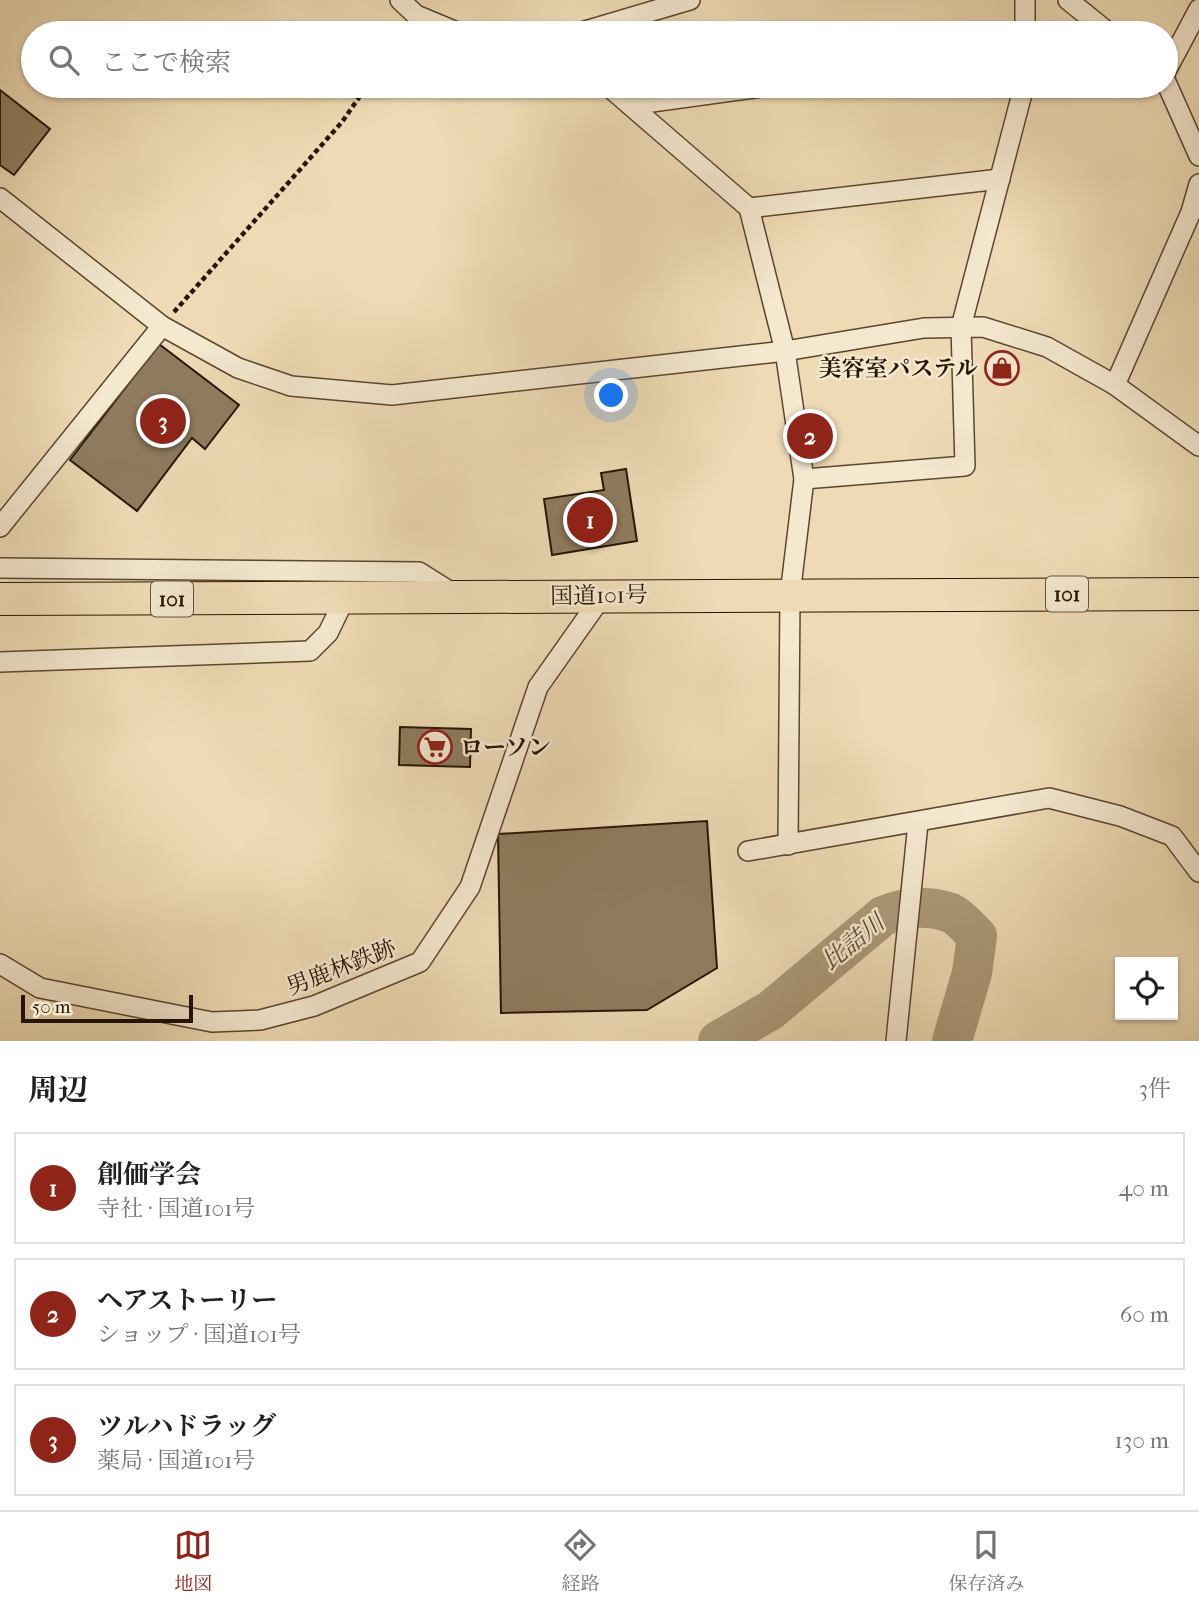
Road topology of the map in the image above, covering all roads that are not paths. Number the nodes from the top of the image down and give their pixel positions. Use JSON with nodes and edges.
{"nodes":[{"id":1,"x":400,"y":0,"type":"edge"},
{"id":2,"x":690,"y":0,"type":"edge"},
{"id":3,"x":1025,"y":0,"type":"edge"},
{"id":4,"x":1068,"y":0,"type":"edge"},
{"id":5,"x":1199,"y":9,"type":"edge"},
{"id":6,"x":430,"y":21,"type":"edge"},
{"id":7,"x":619,"y":21,"type":"edge"},
{"id":8,"x":1025,"y":21,"type":"edge"},
{"id":9,"x":1094,"y":21,"type":"edge"},
{"id":10,"x":1178,"y":48,"type":"edge"},
{"id":11,"x":622,"y":98,"type":"edge"},
{"id":12,"x":681,"y":98,"type":"edge"},
{"id":13,"x":1021,"y":98,"type":"edge"},
{"id":14,"x":1174,"y":98,"type":"edge"},
{"id":15,"x":630,"y":105,"type":"junction"},
{"id":16,"x":1199,"y":156,"type":"edge"},
{"id":17,"x":1000,"y":179,"type":"junction"},
{"id":18,"x":1199,"y":184,"type":"edge"},
{"id":19,"x":0,"y":198,"type":"edge"},
{"id":20,"x":749,"y":208,"type":"junction"},
{"id":21,"x":162,"y":326,"type":"junction"},
{"id":22,"x":961,"y":327,"type":"junction"},
{"id":23,"x":785,"y":351,"type":"junction"},
{"id":24,"x":1115,"y":385,"type":"junction"},
{"id":25,"x":1199,"y":446,"type":"edge"},
{"id":26,"x":804,"y":479,"type":"junction"},
{"id":27,"x":0,"y":527,"type":"edge"},
{"id":28,"x":0,"y":568,"type":"edge"},
{"id":29,"x":1199,"y":594,"type":"edge"},
{"id":30,"x":604,"y":595,"type":"junction"},
{"id":31,"x":790,"y":595,"type":"junction"},
{"id":32,"x":459,"y":597,"type":"junction"},
{"id":33,"x":345,"y":598,"type":"junction"},
{"id":34,"x":0,"y":599,"type":"edge"},
{"id":35,"x":0,"y":662,"type":"edge"},
{"id":36,"x":918,"y":823,"type":"junction"},
{"id":37,"x":788,"y":845,"type":"junction"},
{"id":38,"x":748,"y":852,"type":"dead end"},
{"id":39,"x":1199,"y":872,"type":"edge"},
{"id":40,"x":0,"y":964,"type":"edge"},
{"id":41,"x":897,"y":1041,"type":"edge"}],
"edges":[{"from":1,"to":6,"type":"street"},
{"from":2,"to":7,"type":"street"},
{"from":3,"to":8,"type":"street"},
{"from":4,"to":9,"type":"street"},
{"from":5,"to":10,"type":"street"},
{"from":11,"to":15,"type":"street"},
{"from":12,"to":15,"type":"street"},
{"from":13,"to":17,"type":"street"},
{"from":14,"to":16,"type":"street"},
{"from":15,"to":20,"type":"street"},
{"from":17,"to":20,"type":"street"},
{"from":17,"to":22,"type":"street"},
{"from":18,"to":24,"type":"street"},
{"from":19,"to":21,"type":"street"},
{"from":20,"to":23,"type":"street"},
{"from":21,"to":23,"type":"street"},
{"from":21,"to":27,"type":"street"},
{"from":22,"to":23,"type":"street"},
{"from":22,"to":24,"type":"street"},
{"from":22,"to":26,"type":"street"},
{"from":23,"to":26,"type":"street"},
{"from":24,"to":25,"type":"street"},
{"from":26,"to":31,"type":"street"},
{"from":28,"to":32,"type":"street"},
{"from":29,"to":31,"type":"highway","name":"国道101号","number":"101"},
{"from":30,"to":31,"type":"highway","name":"国道101号","number":"101"},
{"from":30,"to":32,"type":"highway","name":"国道101号","number":"101"},
{"from":30,"to":40,"type":"street","name":"男鹿林鉄跡"},
{"from":31,"to":37,"type":"street"},
{"from":32,"to":33,"type":"highway","name":"国道101号","number":"101"},
{"from":33,"to":34,"type":"highway","name":"国道101号","number":"101"},
{"from":33,"to":35,"type":"street"},
{"from":36,"to":37,"type":"street"},
{"from":36,"to":39,"type":"street"},
{"from":36,"to":41,"type":"street"},
{"from":37,"to":38,"type":"street"}]}
